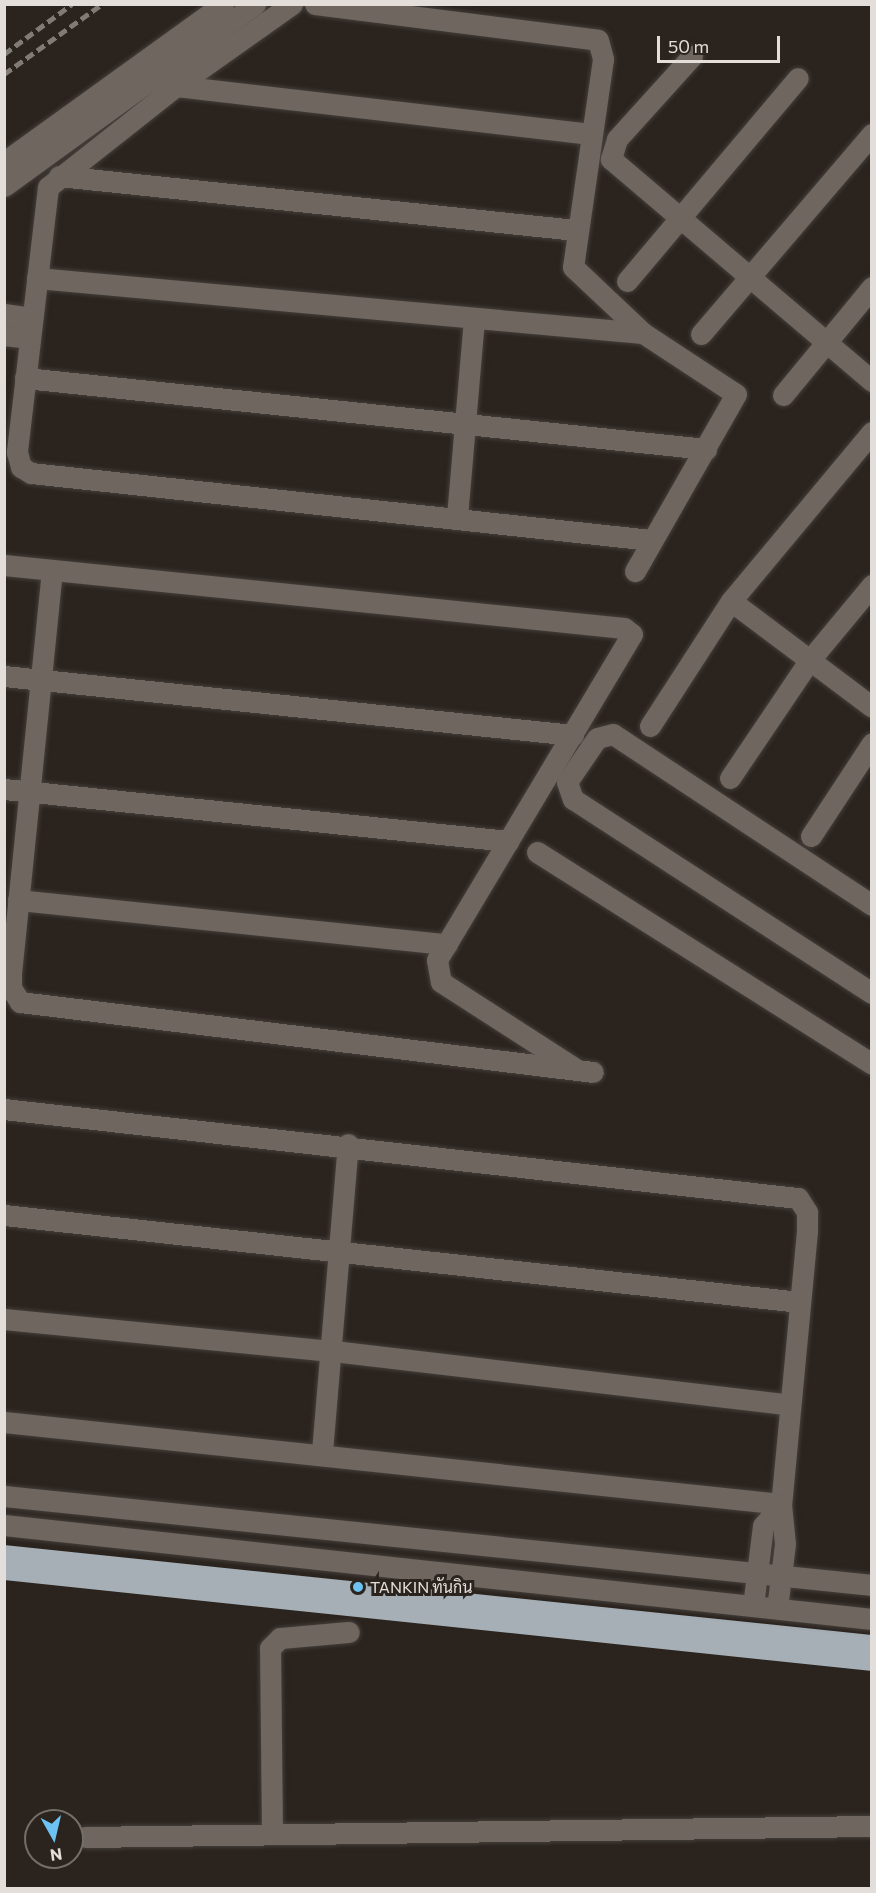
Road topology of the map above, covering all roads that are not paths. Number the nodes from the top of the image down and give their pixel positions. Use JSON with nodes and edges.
{"nodes":[{"id":1,"x":223,"y":4,"type":"edge"},
{"id":2,"x":255,"y":4,"type":"edge"},
{"id":3,"x":292,"y":4,"type":"edge"},
{"id":4,"x":315,"y":4,"type":"edge"},
{"id":5,"x":692,"y":56,"type":"dead end"},
{"id":6,"x":798,"y":78,"type":"dead end"},
{"id":7,"x":176,"y":86,"type":"junction"},
{"id":8,"x":591,"y":134,"type":"junction"},
{"id":9,"x":872,"y":134,"type":"edge"},
{"id":10,"x":4,"y":162,"type":"edge"},
{"id":11,"x":59,"y":176,"type":"junction"},
{"id":12,"x":4,"y":186,"type":"edge"},
{"id":13,"x":680,"y":218,"type":"junction"},
{"id":14,"x":575,"y":230,"type":"junction"},
{"id":15,"x":748,"y":276,"type":"junction"},
{"id":16,"x":37,"y":278,"type":"junction"},
{"id":17,"x":627,"y":280,"type":"dead end"},
{"id":18,"x":872,"y":287,"type":"edge"},
{"id":19,"x":4,"y":314,"type":"edge"},
{"id":20,"x":474,"y":319,"type":"junction"},
{"id":21,"x":31,"y":328,"type":"junction"},
{"id":22,"x":643,"y":333,"type":"junction"},
{"id":23,"x":701,"y":334,"type":"dead end"},
{"id":24,"x":4,"y":335,"type":"edge"},
{"id":25,"x":827,"y":343,"type":"junction"},
{"id":26,"x":25,"y":378,"type":"junction"},
{"id":27,"x":872,"y":381,"type":"edge"},
{"id":28,"x":783,"y":395,"type":"dead end"},
{"id":29,"x":466,"y":423,"type":"junction"},
{"id":30,"x":872,"y":432,"type":"edge"},
{"id":31,"x":706,"y":449,"type":"junction"},
{"id":32,"x":458,"y":517,"type":"junction"},
{"id":33,"x":651,"y":540,"type":"junction"},
{"id":34,"x":4,"y":565,"type":"edge"},
{"id":35,"x":52,"y":570,"type":"junction"},
{"id":36,"x":635,"y":571,"type":"dead end"},
{"id":37,"x":872,"y":585,"type":"edge"},
{"id":38,"x":731,"y":601,"type":"junction"},
{"id":39,"x":809,"y":662,"type":"junction"},
{"id":40,"x":4,"y":676,"type":"edge"},
{"id":41,"x":42,"y":680,"type":"junction"},
{"id":42,"x":872,"y":707,"type":"edge"},
{"id":43,"x":650,"y":726,"type":"dead end"},
{"id":44,"x":573,"y":735,"type":"junction"},
{"id":45,"x":872,"y":743,"type":"edge"},
{"id":46,"x":730,"y":778,"type":"dead end"},
{"id":47,"x":4,"y":789,"type":"edge"},
{"id":48,"x":31,"y":792,"type":"junction"},
{"id":49,"x":811,"y":836,"type":"dead end"},
{"id":50,"x":508,"y":841,"type":"junction"},
{"id":51,"x":537,"y":852,"type":"dead end"},
{"id":52,"x":13,"y":864,"type":"edge"},
{"id":53,"x":18,"y":900,"type":"junction"},
{"id":54,"x":872,"y":904,"type":"edge"},
{"id":55,"x":447,"y":944,"type":"junction"},
{"id":56,"x":872,"y":993,"type":"edge"},
{"id":57,"x":872,"y":1064,"type":"edge"},
{"id":58,"x":4,"y":1109,"type":"edge"},
{"id":59,"x":348,"y":1144,"type":"junction"},
{"id":60,"x":4,"y":1215,"type":"edge"},
{"id":61,"x":341,"y":1251,"type":"junction"},
{"id":62,"x":801,"y":1302,"type":"junction"},
{"id":63,"x":4,"y":1319,"type":"edge"},
{"id":64,"x":333,"y":1351,"type":"junction"},
{"id":65,"x":790,"y":1405,"type":"junction"},
{"id":66,"x":4,"y":1422,"type":"edge"},
{"id":67,"x":322,"y":1452,"type":"junction"},
{"id":68,"x":4,"y":1496,"type":"edge"},
{"id":69,"x":781,"y":1504,"type":"junction"},
{"id":70,"x":153,"y":1511,"type":"junction"},
{"id":71,"x":4,"y":1525,"type":"edge"},
{"id":72,"x":151,"y":1540,"type":"junction"},
{"id":73,"x":471,"y":1544,"type":"junction"},
{"id":74,"x":469,"y":1572,"type":"junction"},
{"id":75,"x":756,"y":1572,"type":"junction"},
{"id":76,"x":781,"y":1575,"type":"junction"},
{"id":77,"x":872,"y":1586,"type":"edge"},
{"id":78,"x":753,"y":1606,"type":"junction"},
{"id":79,"x":777,"y":1608,"type":"junction"},
{"id":80,"x":872,"y":1619,"type":"edge"},
{"id":81,"x":349,"y":1632,"type":"dead end"},
{"id":82,"x":872,"y":1826,"type":"edge"},
{"id":83,"x":272,"y":1834,"type":"junction"},
{"id":84,"x":85,"y":1837,"type":"dead end"}],
"edges":[{"from":1,"to":10,"type":"street"},
{"from":2,"to":12,"type":"street"},
{"from":3,"to":7,"type":"street"},
{"from":4,"to":8,"type":"street"},
{"from":5,"to":13,"type":"street"},
{"from":6,"to":13,"type":"street"},
{"from":7,"to":8,"type":"street"},
{"from":7,"to":11,"type":"street"},
{"from":8,"to":14,"type":"street"},
{"from":9,"to":15,"type":"street"},
{"from":11,"to":14,"type":"street"},
{"from":11,"to":16,"type":"street"},
{"from":13,"to":15,"type":"street"},
{"from":13,"to":17,"type":"street"},
{"from":14,"to":22,"type":"street"},
{"from":15,"to":23,"type":"street"},
{"from":15,"to":25,"type":"street"},
{"from":16,"to":20,"type":"street"},
{"from":16,"to":21,"type":"street"},
{"from":18,"to":25,"type":"street"},
{"from":19,"to":21,"type":"street"},
{"from":20,"to":22,"type":"street"},
{"from":20,"to":29,"type":"street"},
{"from":21,"to":24,"type":"street"},
{"from":21,"to":26,"type":"street"},
{"from":22,"to":31,"type":"street"},
{"from":25,"to":27,"type":"street"},
{"from":25,"to":28,"type":"street"},
{"from":26,"to":29,"type":"street"},
{"from":26,"to":32,"type":"street"},
{"from":29,"to":31,"type":"street"},
{"from":29,"to":32,"type":"street"},
{"from":30,"to":38,"type":"street"},
{"from":31,"to":33,"type":"street"},
{"from":32,"to":33,"type":"street"},
{"from":33,"to":36,"type":"street"},
{"from":34,"to":35,"type":"street"},
{"from":35,"to":41,"type":"street"},
{"from":35,"to":44,"type":"street"},
{"from":37,"to":39,"type":"street"},
{"from":38,"to":39,"type":"street"},
{"from":38,"to":43,"type":"street"},
{"from":39,"to":42,"type":"street"},
{"from":39,"to":46,"type":"street"},
{"from":40,"to":41,"type":"street"},
{"from":41,"to":44,"type":"street"},
{"from":41,"to":48,"type":"street"},
{"from":44,"to":50,"type":"street"},
{"from":45,"to":49,"type":"street"},
{"from":47,"to":48,"type":"street"},
{"from":48,"to":50,"type":"street"},
{"from":48,"to":52,"type":"street"},
{"from":50,"to":55,"type":"street"},
{"from":51,"to":57,"type":"street"},
{"from":52,"to":53,"type":"street"},
{"from":53,"to":55,"type":"street"},
{"from":53,"to":55,"type":"street"},
{"from":54,"to":56,"type":"street"},
{"from":58,"to":59,"type":"street"},
{"from":59,"to":61,"type":"street"},
{"from":59,"to":62,"type":"street"},
{"from":60,"to":61,"type":"street"},
{"from":61,"to":62,"type":"street"},
{"from":61,"to":64,"type":"street"},
{"from":62,"to":65,"type":"street"},
{"from":63,"to":64,"type":"street"},
{"from":64,"to":65,"type":"street"},
{"from":64,"to":67,"type":"street"},
{"from":65,"to":69,"type":"street"},
{"from":66,"to":67,"type":"street"},
{"from":67,"to":69,"type":"street"},
{"from":68,"to":70,"type":"street"},
{"from":69,"to":75,"type":"street"},
{"from":69,"to":76,"type":"street"},
{"from":70,"to":72,"type":"street"},
{"from":70,"to":73,"type":"street"},
{"from":71,"to":72,"type":"street"},
{"from":72,"to":74,"type":"street"},
{"from":73,"to":74,"type":"street"},
{"from":73,"to":75,"type":"street"},
{"from":74,"to":78,"type":"street"},
{"from":75,"to":76,"type":"street"},
{"from":75,"to":78,"type":"street"},
{"from":76,"to":77,"type":"street"},
{"from":76,"to":79,"type":"street"},
{"from":78,"to":79,"type":"street"},
{"from":79,"to":80,"type":"street"},
{"from":81,"to":83,"type":"street"},
{"from":82,"to":83,"type":"street"},
{"from":83,"to":84,"type":"street"}]}
